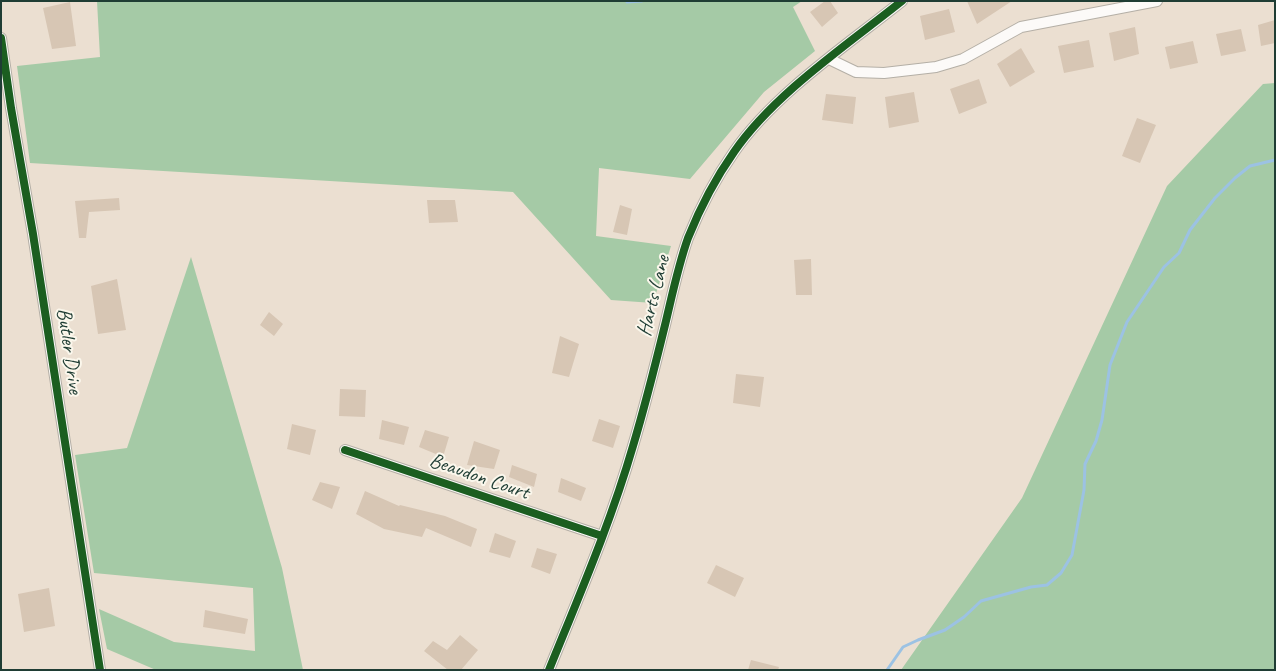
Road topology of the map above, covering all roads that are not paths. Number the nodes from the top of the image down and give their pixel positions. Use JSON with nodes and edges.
{"nodes":[{"id":1,"x":902,"y":1,"type":"edge"},
{"id":2,"x":1158,"y":1,"type":"edge"},
{"id":3,"x":1,"y":38,"type":"edge"},
{"id":4,"x":829,"y":59,"type":"junction"},
{"id":5,"x":345,"y":450,"type":"dead end"},
{"id":6,"x":602,"y":536,"type":"junction"},
{"id":7,"x":100,"y":670,"type":"edge"},
{"id":8,"x":549,"y":670,"type":"edge"}],
"edges":[{"from":1,"to":4,"type":"street","name":"Harts Lane"},
{"from":2,"to":4,"type":"street"},
{"from":3,"to":7,"type":"street","name":"Butler Drive"},
{"from":4,"to":6,"type":"street","name":"Harts Lane"},
{"from":5,"to":6,"type":"street","name":"Beaudon Court"},
{"from":6,"to":8,"type":"street","name":"Harts Lane"}]}
